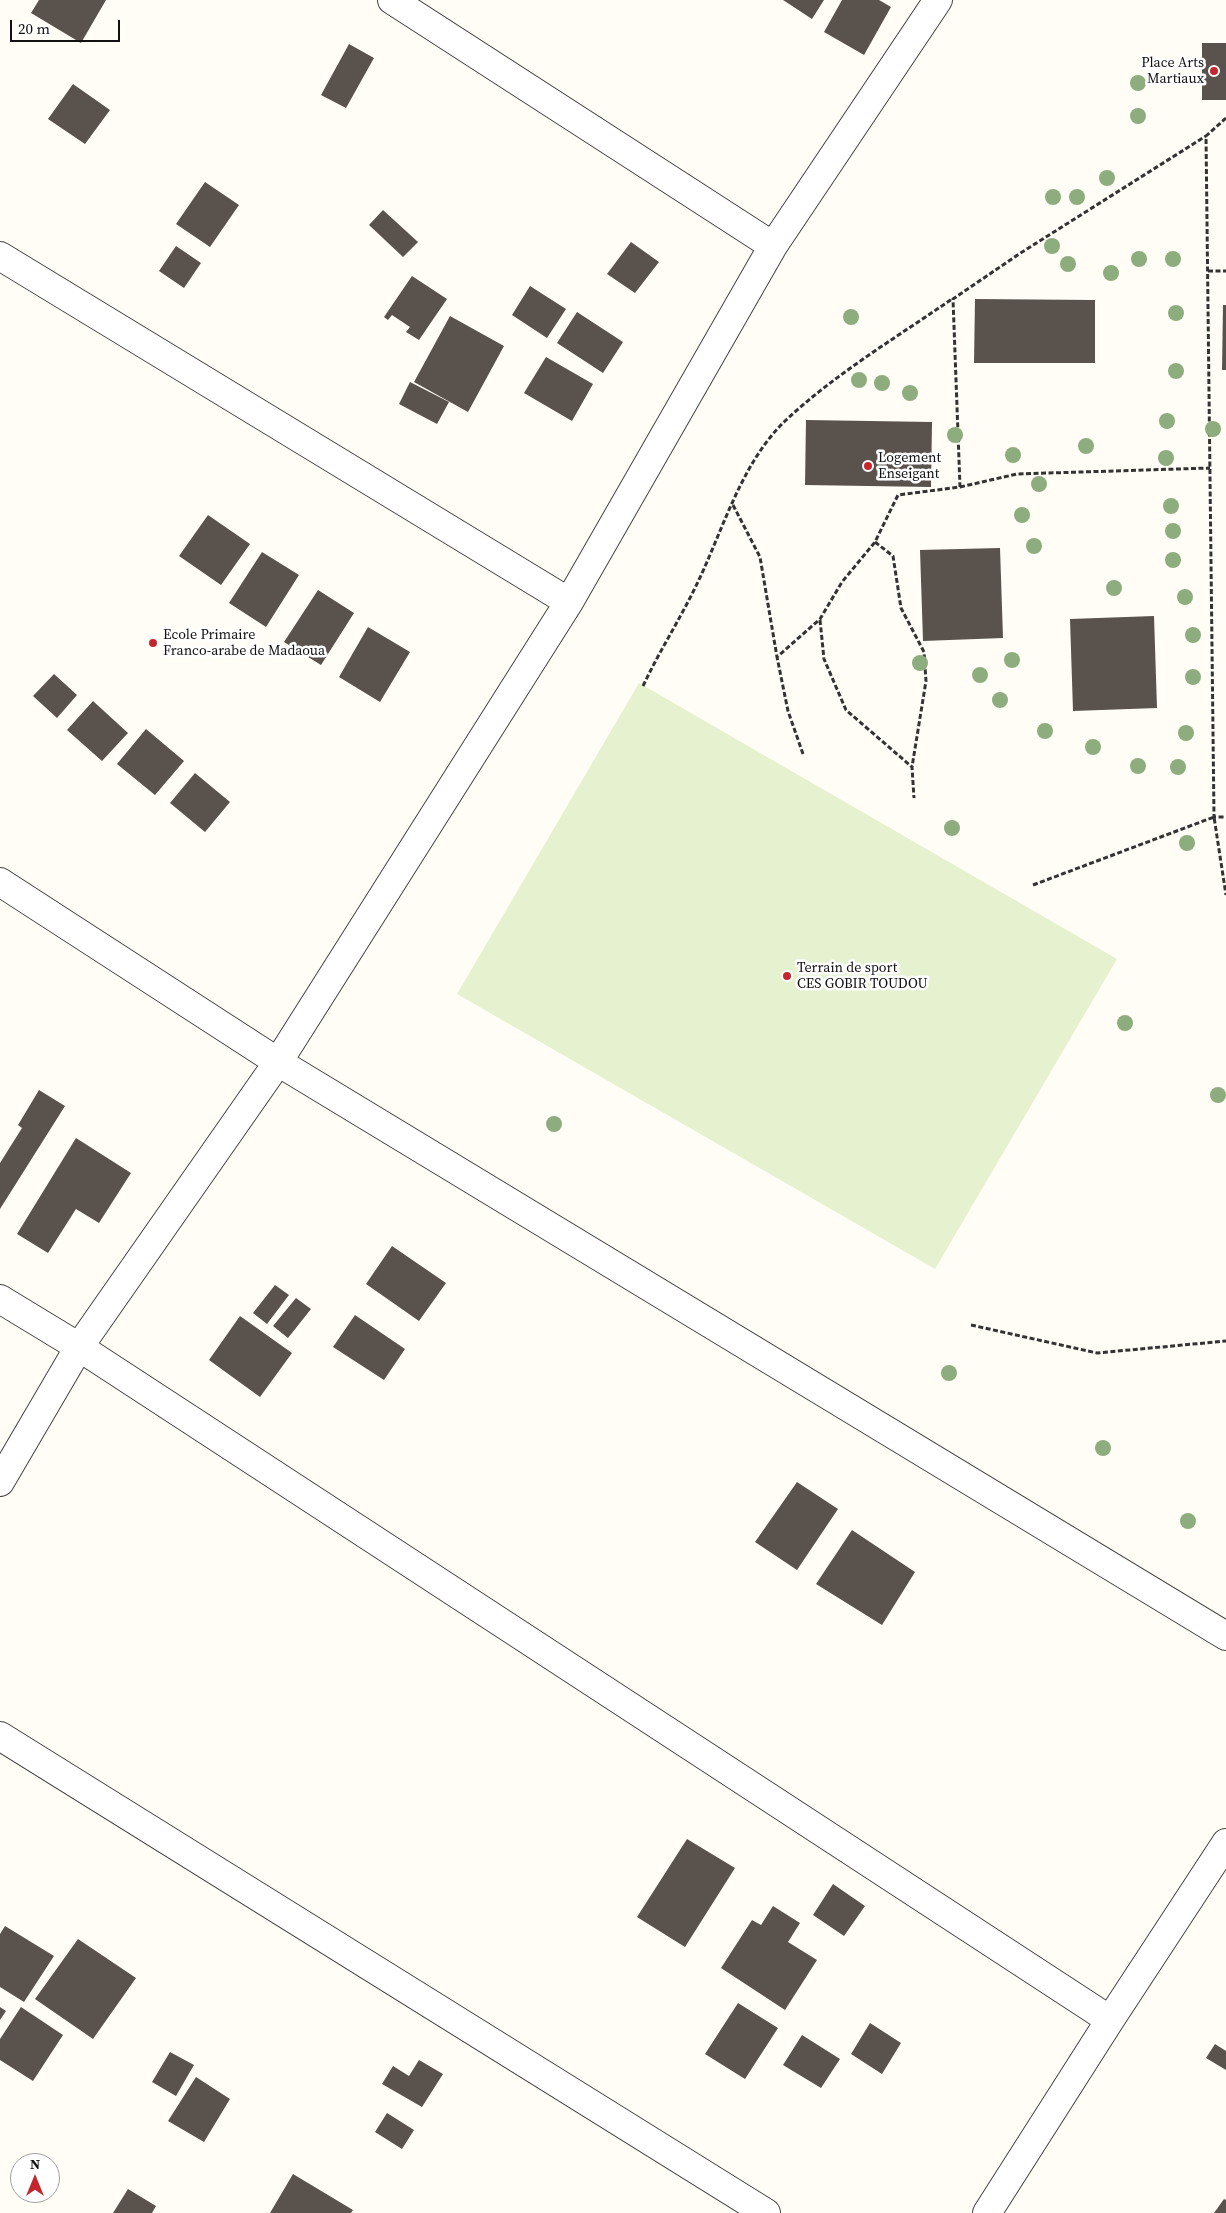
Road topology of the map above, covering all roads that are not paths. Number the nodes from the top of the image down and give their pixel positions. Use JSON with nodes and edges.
{"nodes":[{"id":1,"x":392,"y":0,"type":"edge"},
{"id":2,"x":938,"y":0,"type":"edge"},
{"id":3,"x":773,"y":246,"type":"junction"},
{"id":4,"x":0,"y":256,"type":"edge"},
{"id":5,"x":569,"y":602,"type":"junction"},
{"id":6,"x":0,"y":882,"type":"edge"},
{"id":7,"x":278,"y":1062,"type":"junction"},
{"id":8,"x":0,"y":1299,"type":"edge"},
{"id":9,"x":79,"y":1348,"type":"junction"},
{"id":10,"x":0,"y":1482,"type":"edge"},
{"id":11,"x":1226,"y":1636,"type":"edge"},
{"id":12,"x":0,"y":1736,"type":"edge"},
{"id":13,"x":1226,"y":1843,"type":"edge"},
{"id":14,"x":1110,"y":2020,"type":"junction"},
{"id":15,"x":766,"y":2213,"type":"edge"},
{"id":16,"x":987,"y":2213,"type":"edge"}],
"edges":[{"from":1,"to":3,"type":"street"},
{"from":2,"to":3,"type":"street"},
{"from":3,"to":5,"type":"street"},
{"from":4,"to":5,"type":"street"},
{"from":5,"to":7,"type":"street"},
{"from":6,"to":7,"type":"street"},
{"from":7,"to":9,"type":"street"},
{"from":7,"to":11,"type":"street"},
{"from":8,"to":9,"type":"street"},
{"from":9,"to":10,"type":"street"},
{"from":9,"to":14,"type":"street"},
{"from":12,"to":15,"type":"street"},
{"from":13,"to":14,"type":"street"},
{"from":14,"to":16,"type":"street"}]}
